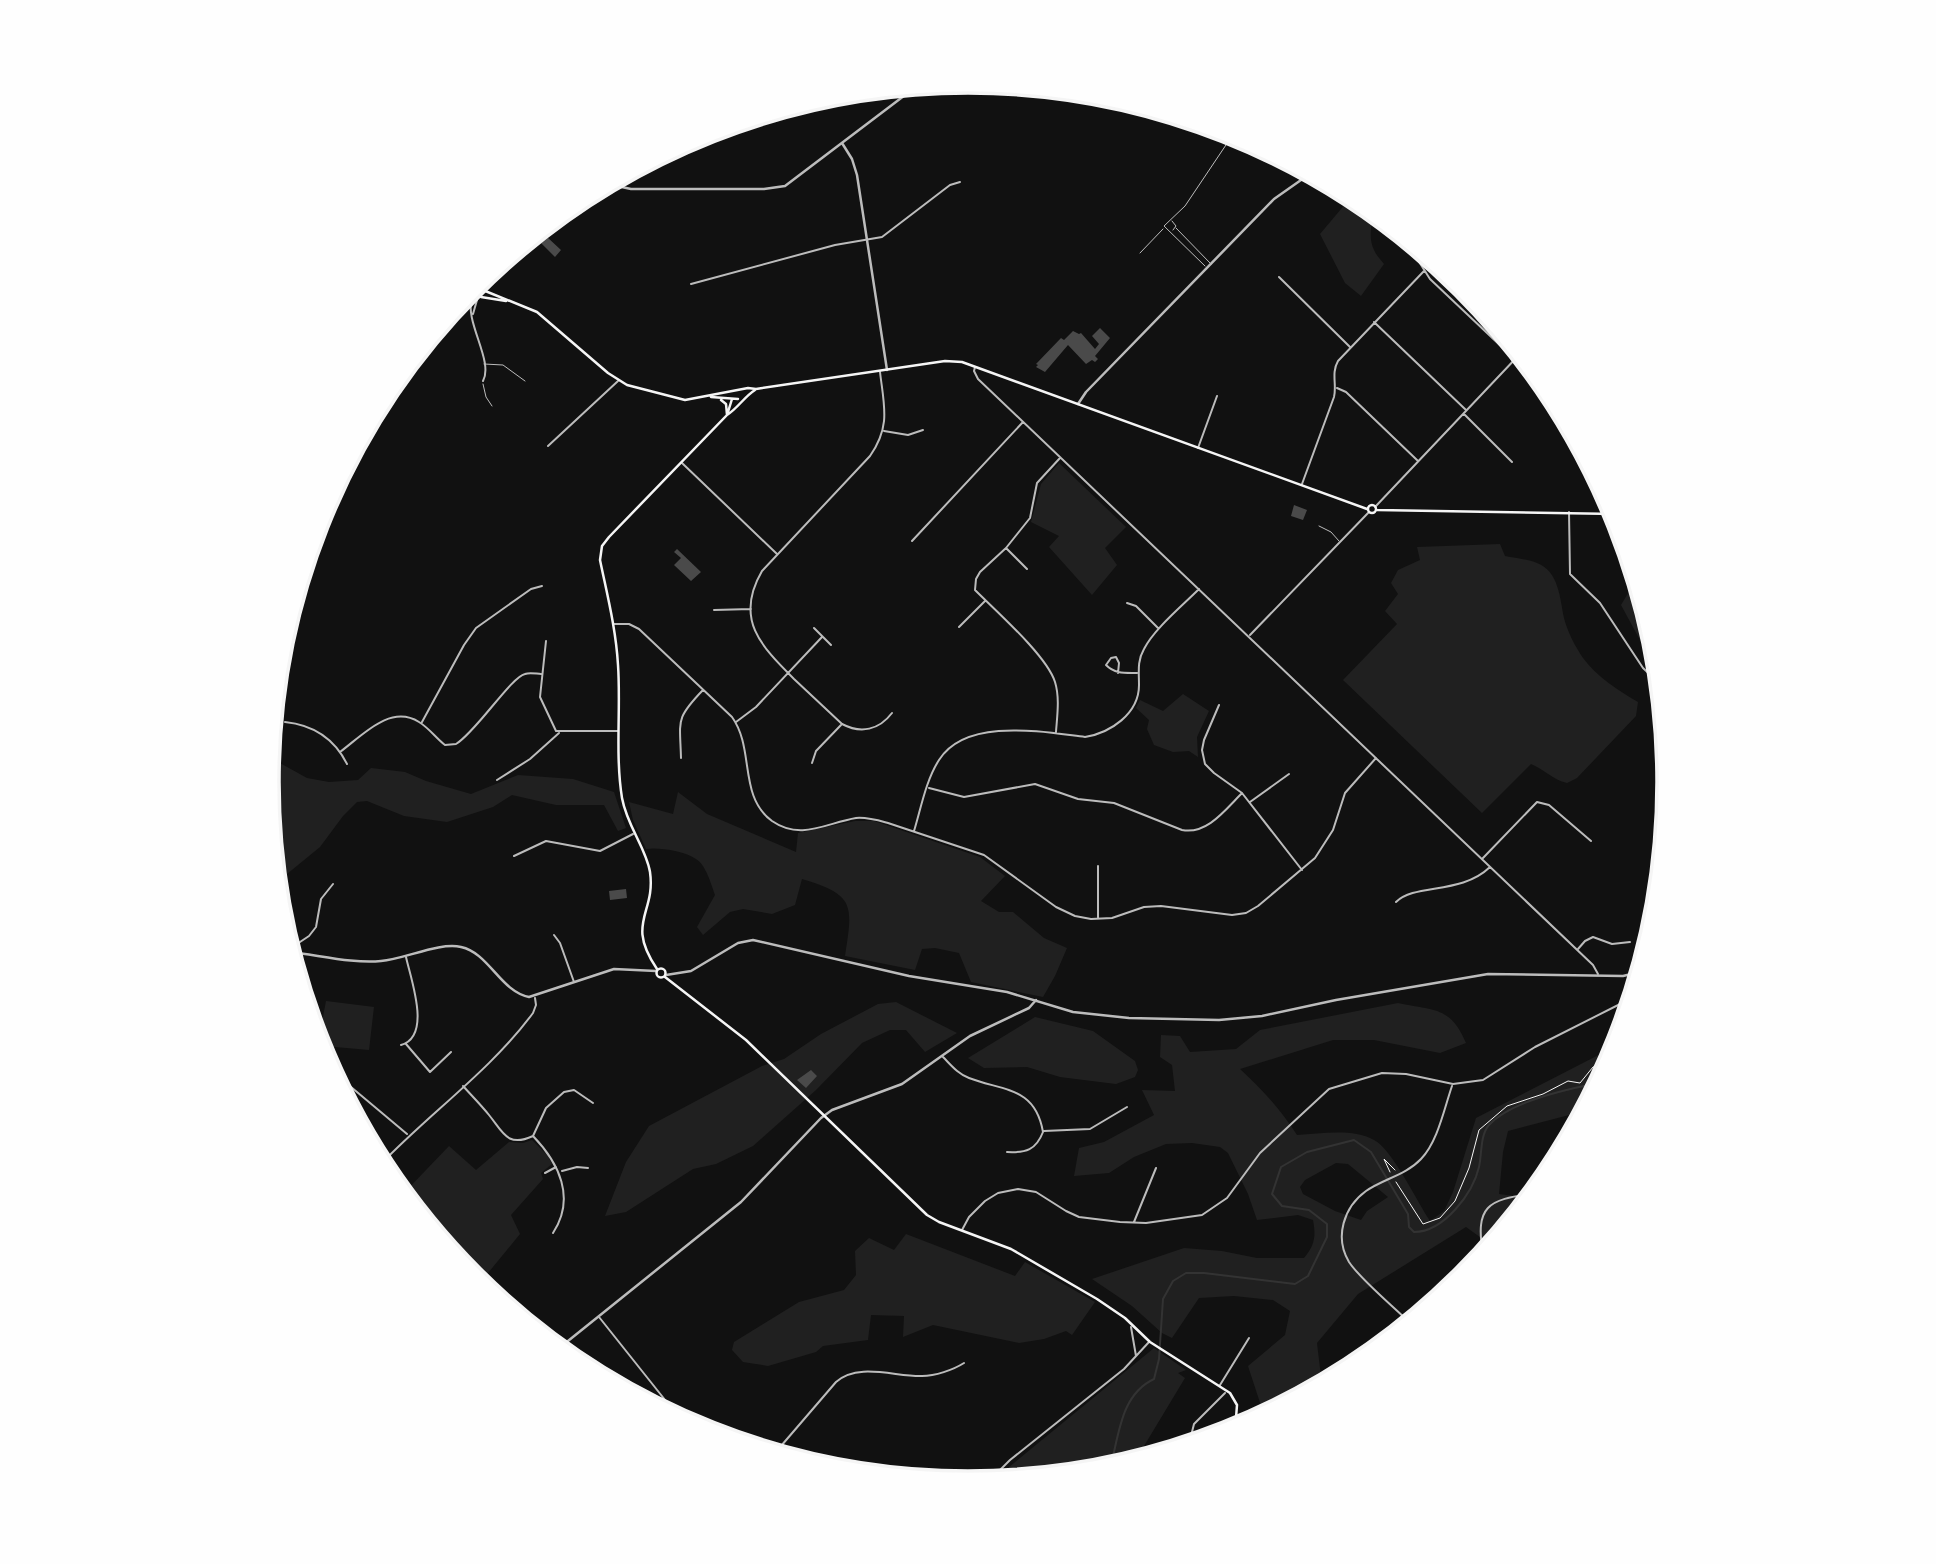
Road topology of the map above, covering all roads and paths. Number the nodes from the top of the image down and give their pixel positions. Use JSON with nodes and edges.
{"nodes":[{"id":1,"x":903,"y":96,"type":"edge"},
{"id":2,"x":842,"y":143,"type":"junction"},
{"id":3,"x":1227,"y":143,"type":"edge"},
{"id":4,"x":1302,"y":179,"type":"edge"},
{"id":5,"x":960,"y":182,"type":"dead end"},
{"id":6,"x":622,"y":185,"type":"edge"},
{"id":7,"x":1171,"y":220,"type":"junction"},
{"id":8,"x":1176,"y":228,"type":"junction"},
{"id":9,"x":1165,"y":229,"type":"junction"},
{"id":10,"x":1170,"y":231,"type":"junction"},
{"id":11,"x":867,"y":240,"type":"junction"},
{"id":12,"x":1140,"y":253,"type":"dead end"},
{"id":13,"x":1417,"y":260,"type":"edge"},
{"id":14,"x":1211,"y":264,"type":"junction"},
{"id":15,"x":1207,"y":268,"type":"junction"},
{"id":16,"x":1424,"y":271,"type":"junction"},
{"id":17,"x":1279,"y":277,"type":"dead end"},
{"id":18,"x":691,"y":284,"type":"dead end"},
{"id":19,"x":485,"y":291,"type":"edge"},
{"id":20,"x":479,"y":297,"type":"edge"},
{"id":21,"x":477,"y":299,"type":"edge"},
{"id":22,"x":509,"y":301,"type":"junction"},
{"id":23,"x":470,"y":307,"type":"edge"},
{"id":24,"x":472,"y":315,"type":"junction"},
{"id":25,"x":1374,"y":322,"type":"junction"},
{"id":26,"x":1499,"y":343,"type":"edge"},
{"id":27,"x":1350,"y":346,"type":"junction"},
{"id":28,"x":1514,"y":361,"type":"edge"},
{"id":29,"x":484,"y":364,"type":"junction"},
{"id":30,"x":975,"y":366,"type":"junction"},
{"id":31,"x":887,"y":370,"type":"junction"},
{"id":32,"x":879,"y":371,"type":"junction"},
{"id":33,"x":483,"y":381,"type":"joint"},
{"id":34,"x":525,"y":381,"type":"dead end"},
{"id":35,"x":618,"y":381,"type":"junction"},
{"id":36,"x":1336,"y":388,"type":"junction"},
{"id":37,"x":756,"y":389,"type":"junction"},
{"id":38,"x":734,"y":392,"type":"junction"},
{"id":39,"x":1217,"y":396,"type":"dead end"},
{"id":40,"x":711,"y":397,"type":"junction"},
{"id":41,"x":720,"y":398,"type":"junction"},
{"id":42,"x":740,"y":398,"type":"junction"},
{"id":43,"x":732,"y":399,"type":"junction"},
{"id":44,"x":1078,"y":404,"type":"junction"},
{"id":45,"x":492,"y":406,"type":"dead end"},
{"id":46,"x":1467,"y":411,"type":"junction"},
{"id":47,"x":1464,"y":414,"type":"junction"},
{"id":48,"x":727,"y":415,"type":"junction"},
{"id":49,"x":1023,"y":422,"type":"junction"},
{"id":50,"x":923,"y":430,"type":"dead end"},
{"id":51,"x":884,"y":431,"type":"junction"},
{"id":52,"x":548,"y":446,"type":"dead end"},
{"id":53,"x":1198,"y":448,"type":"junction"},
{"id":54,"x":1060,"y":458,"type":"junction"},
{"id":55,"x":1418,"y":461,"type":"junction"},
{"id":56,"x":1512,"y":461,"type":"dead end"},
{"id":57,"x":681,"y":462,"type":"junction"},
{"id":58,"x":1301,"y":485,"type":"junction"},
{"id":59,"x":1376,"y":508,"type":"junction"},
{"id":60,"x":1368,"y":510,"type":"junction"},
{"id":61,"x":1569,"y":512,"type":"junction"},
{"id":62,"x":1602,"y":513,"type":"edge"},
{"id":63,"x":1319,"y":526,"type":"dead end"},
{"id":64,"x":912,"y":541,"type":"dead end"},
{"id":65,"x":1340,"y":542,"type":"junction"},
{"id":66,"x":1006,"y":548,"type":"junction"},
{"id":67,"x":777,"y":554,"type":"junction"},
{"id":68,"x":1027,"y":569,"type":"dead end"},
{"id":69,"x":542,"y":586,"type":"dead end"},
{"id":70,"x":1199,"y":589,"type":"junction"},
{"id":71,"x":985,"y":601,"type":"junction"},
{"id":72,"x":1127,"y":603,"type":"dead end"},
{"id":73,"x":751,"y":609,"type":"junction"},
{"id":74,"x":714,"y":610,"type":"dead end"},
{"id":75,"x":613,"y":624,"type":"junction"},
{"id":76,"x":959,"y":627,"type":"dead end"},
{"id":77,"x":814,"y":628,"type":"dead end"},
{"id":78,"x":1160,"y":629,"type":"junction"},
{"id":79,"x":1249,"y":636,"type":"junction"},
{"id":80,"x":822,"y":637,"type":"junction"},
{"id":81,"x":546,"y":641,"type":"dead end"},
{"id":82,"x":831,"y":645,"type":"dead end"},
{"id":83,"x":788,"y":673,"type":"junction"},
{"id":84,"x":1118,"y":673,"type":"junction"},
{"id":85,"x":1138,"y":673,"type":"junction"},
{"id":86,"x":1648,"y":673,"type":"edge"},
{"id":87,"x":541,"y":674,"type":"junction"},
{"id":88,"x":704,"y":690,"type":"junction"},
{"id":89,"x":1219,"y":705,"type":"dead end"},
{"id":90,"x":892,"y":713,"type":"dead end"},
{"id":91,"x":285,"y":722,"type":"dead end"},
{"id":92,"x":736,"y":722,"type":"junction"},
{"id":93,"x":421,"y":723,"type":"junction"},
{"id":94,"x":842,"y":724,"type":"junction"},
{"id":95,"x":619,"y":730,"type":"junction"},
{"id":96,"x":559,"y":733,"type":"junction"},
{"id":97,"x":1056,"y":733,"type":"junction"},
{"id":98,"x":340,"y":752,"type":"junction"},
{"id":99,"x":681,"y":758,"type":"dead end"},
{"id":100,"x":1376,"y":758,"type":"junction"},
{"id":101,"x":812,"y":763,"type":"dead end"},
{"id":102,"x":347,"y":764,"type":"dead end"},
{"id":103,"x":1289,"y":774,"type":"dead end"},
{"id":104,"x":497,"y":780,"type":"dead end"},
{"id":105,"x":928,"y":788,"type":"junction"},
{"id":106,"x":1242,"y":793,"type":"junction"},
{"id":107,"x":1250,"y":802,"type":"junction"},
{"id":108,"x":914,"y":831,"type":"junction"},
{"id":109,"x":633,"y":834,"type":"junction"},
{"id":110,"x":1591,"y":841,"type":"dead end"},
{"id":111,"x":514,"y":856,"type":"dead end"},
{"id":112,"x":1482,"y":860,"type":"junction"},
{"id":113,"x":1097,"y":866,"type":"dead end"},
{"id":114,"x":1490,"y":867,"type":"junction"},
{"id":115,"x":1302,"y":870,"type":"junction"},
{"id":116,"x":333,"y":884,"type":"dead end"},
{"id":117,"x":1396,"y":902,"type":"dead end"},
{"id":118,"x":1098,"y":919,"type":"junction"},
{"id":119,"x":554,"y":935,"type":"dead end"},
{"id":120,"x":1630,"y":942,"type":"dead end"},
{"id":121,"x":298,"y":943,"type":"edge"},
{"id":122,"x":1576,"y":950,"type":"junction"},
{"id":123,"x":300,"y":953,"type":"edge"},
{"id":124,"x":406,"y":956,"type":"junction"},
{"id":125,"x":657,"y":970,"type":"junction"},
{"id":126,"x":1630,"y":974,"type":"edge"},
{"id":127,"x":666,"y":976,"type":"junction"},
{"id":128,"x":1598,"y":976,"type":"junction"},
{"id":129,"x":574,"y":983,"type":"junction"},
{"id":130,"x":534,"y":997,"type":"junction"},
{"id":131,"x":1037,"y":999,"type":"junction"},
{"id":132,"x":1621,"y":1004,"type":"edge"},
{"id":133,"x":406,"y":1044,"type":"junction"},
{"id":134,"x":401,"y":1045,"type":"dead end"},
{"id":135,"x":451,"y":1052,"type":"dead end"},
{"id":136,"x":943,"y":1056,"type":"junction"},
{"id":137,"x":1595,"y":1067,"type":"edge"},
{"id":138,"x":1453,"y":1084,"type":"junction"},
{"id":139,"x":463,"y":1086,"type":"junction"},
{"id":140,"x":351,"y":1087,"type":"dead end"},
{"id":141,"x":593,"y":1103,"type":"dead end"},
{"id":142,"x":1127,"y":1107,"type":"dead end"},
{"id":143,"x":825,"y":1116,"type":"junction"},
{"id":144,"x":1043,"y":1132,"type":"junction"},
{"id":145,"x":409,"y":1135,"type":"junction"},
{"id":146,"x":533,"y":1136,"type":"junction"},
{"id":147,"x":1007,"y":1152,"type":"dead end"},
{"id":148,"x":389,"y":1155,"type":"edge"},
{"id":149,"x":557,"y":1166,"type":"junction"},
{"id":150,"x":588,"y":1168,"type":"dead end"},
{"id":151,"x":1156,"y":1168,"type":"dead end"},
{"id":152,"x":1390,"y":1171,"type":"dead end"},
{"id":153,"x":560,"y":1172,"type":"junction"},
{"id":154,"x":545,"y":1173,"type":"dead end"},
{"id":155,"x":1398,"y":1174,"type":"junction"},
{"id":156,"x":1396,"y":1182,"type":"dead end"},
{"id":157,"x":1519,"y":1196,"type":"edge"},
{"id":158,"x":1133,"y":1223,"type":"junction"},
{"id":159,"x":962,"y":1231,"type":"junction"},
{"id":160,"x":553,"y":1233,"type":"dead end"},
{"id":161,"x":1482,"y":1241,"type":"edge"},
{"id":162,"x":599,"y":1316,"type":"junction"},
{"id":163,"x":1403,"y":1316,"type":"edge"},
{"id":164,"x":1132,"y":1326,"type":"junction"},
{"id":165,"x":1249,"y":1338,"type":"dead end"},
{"id":166,"x":567,"y":1342,"type":"edge"},
{"id":167,"x":1150,"y":1342,"type":"junction"},
{"id":168,"x":1136,"y":1356,"type":"junction"},
{"id":169,"x":964,"y":1363,"type":"dead end"},
{"id":170,"x":1219,"y":1386,"type":"junction"},
{"id":171,"x":1227,"y":1391,"type":"junction"},
{"id":172,"x":667,"y":1402,"type":"edge"},
{"id":173,"x":1236,"y":1417,"type":"edge"},
{"id":174,"x":1191,"y":1434,"type":"edge"},
{"id":175,"x":781,"y":1445,"type":"edge"},
{"id":176,"x":1000,"y":1470,"type":"edge"}],
"edges":[{"from":1,"to":2,"type":"street"},
{"from":2,"to":6,"type":"street"},
{"from":2,"to":11,"type":"street"},
{"from":3,"to":7,"type":"lane"},
{"from":4,"to":14,"type":"street"},
{"from":5,"to":11,"type":"street"},
{"from":7,"to":8,"type":"lane"},
{"from":7,"to":9,"type":"lane"},
{"from":8,"to":10,"type":"lane"},
{"from":8,"to":14,"type":"lane"},
{"from":9,"to":10,"type":"lane"},
{"from":9,"to":12,"type":"lane"},
{"from":10,"to":15,"type":"lane"},
{"from":11,"to":18,"type":"street"},
{"from":11,"to":31,"type":"street"},
{"from":13,"to":16,"type":"street"},
{"from":14,"to":15,"type":"street"},
{"from":15,"to":44,"type":"street"},
{"from":16,"to":25,"type":"street"},
{"from":16,"to":26,"type":"street"},
{"from":17,"to":27,"type":"street"},
{"from":19,"to":22,"type":"main road"},
{"from":20,"to":22,"type":"main road"},
{"from":21,"to":24,"type":"street"},
{"from":22,"to":35,"type":"main road"},
{"from":23,"to":24,"type":"street"},
{"from":24,"to":29,"type":"street"},
{"from":25,"to":27,"type":"street"},
{"from":25,"to":46,"type":"street"},
{"from":27,"to":36,"type":"street"},
{"from":28,"to":46,"type":"street"},
{"from":29,"to":33,"type":"street"},
{"from":29,"to":34,"type":"lane"},
{"from":30,"to":31,"type":"main road"},
{"from":30,"to":44,"type":"main road"},
{"from":30,"to":49,"type":"street"},
{"from":31,"to":32,"type":"main road"},
{"from":32,"to":37,"type":"main road"},
{"from":32,"to":51,"type":"street"},
{"from":33,"to":45,"type":"lane"},
{"from":35,"to":40,"type":"main road"},
{"from":35,"to":52,"type":"street"},
{"from":36,"to":55,"type":"street"},
{"from":36,"to":58,"type":"street"},
{"from":37,"to":38,"type":"main road"},
{"from":37,"to":42,"type":"main road"},
{"from":38,"to":40,"type":"main road"},
{"from":38,"to":42,"type":"main road"},
{"from":38,"to":43,"type":"main road"},
{"from":39,"to":53,"type":"street"},
{"from":40,"to":41,"type":"main road"},
{"from":41,"to":43,"type":"main road"},
{"from":41,"to":48,"type":"main road"},
{"from":42,"to":43,"type":"main road"},
{"from":42,"to":48,"type":"main road"},
{"from":43,"to":48,"type":"main road"},
{"from":44,"to":53,"type":"main road"},
{"from":46,"to":47,"type":"street"},
{"from":47,"to":55,"type":"street"},
{"from":47,"to":56,"type":"street"},
{"from":48,"to":57,"type":"main road"},
{"from":49,"to":54,"type":"street"},
{"from":49,"to":64,"type":"street"},
{"from":50,"to":51,"type":"street"},
{"from":51,"to":67,"type":"street"},
{"from":53,"to":58,"type":"main road"},
{"from":54,"to":66,"type":"street"},
{"from":54,"to":70,"type":"street"},
{"from":55,"to":59,"type":"street"},
{"from":57,"to":67,"type":"street"},
{"from":57,"to":75,"type":"main road"},
{"from":58,"to":60,"type":"main road"},
{"from":59,"to":60,"type":"main road"},
{"from":59,"to":61,"type":"main road"},
{"from":60,"to":65,"type":"street"},
{"from":61,"to":62,"type":"main road"},
{"from":61,"to":86,"type":"street"},
{"from":63,"to":65,"type":"lane"},
{"from":65,"to":79,"type":"street"},
{"from":66,"to":68,"type":"street"},
{"from":66,"to":71,"type":"street"},
{"from":67,"to":73,"type":"street"},
{"from":69,"to":93,"type":"street"},
{"from":70,"to":78,"type":"street"},
{"from":70,"to":79,"type":"street"},
{"from":71,"to":76,"type":"street"},
{"from":71,"to":97,"type":"street"},
{"from":72,"to":78,"type":"street"},
{"from":73,"to":74,"type":"street"},
{"from":73,"to":83,"type":"street"},
{"from":75,"to":88,"type":"street"},
{"from":75,"to":95,"type":"main road"},
{"from":77,"to":80,"type":"street"},
{"from":78,"to":85,"type":"street"},
{"from":79,"to":100,"type":"street"},
{"from":80,"to":82,"type":"street"},
{"from":80,"to":83,"type":"street"},
{"from":81,"to":87,"type":"street"},
{"from":83,"to":92,"type":"street"},
{"from":83,"to":94,"type":"street"},
{"from":84,"to":84,"type":"street"},
{"from":84,"to":85,"type":"street"},
{"from":85,"to":97,"type":"street"},
{"from":87,"to":93,"type":"street"},
{"from":87,"to":96,"type":"street"},
{"from":88,"to":92,"type":"street"},
{"from":88,"to":99,"type":"street"},
{"from":89,"to":106,"type":"street"},
{"from":90,"to":94,"type":"street"},
{"from":91,"to":98,"type":"street"},
{"from":92,"to":108,"type":"street"},
{"from":93,"to":98,"type":"street"},
{"from":94,"to":101,"type":"street"},
{"from":95,"to":96,"type":"street"},
{"from":95,"to":109,"type":"main road"},
{"from":96,"to":104,"type":"street"},
{"from":97,"to":105,"type":"street"},
{"from":98,"to":102,"type":"street"},
{"from":100,"to":112,"type":"street"},
{"from":100,"to":115,"type":"street"},
{"from":103,"to":107,"type":"street"},
{"from":105,"to":106,"type":"street"},
{"from":105,"to":108,"type":"street"},
{"from":106,"to":107,"type":"street"},
{"from":107,"to":115,"type":"street"},
{"from":108,"to":118,"type":"street"},
{"from":109,"to":111,"type":"street"},
{"from":109,"to":125,"type":"main road"},
{"from":110,"to":112,"type":"street"},
{"from":112,"to":114,"type":"street"},
{"from":113,"to":118,"type":"street"},
{"from":114,"to":117,"type":"street"},
{"from":114,"to":122,"type":"street"},
{"from":115,"to":118,"type":"street"},
{"from":116,"to":121,"type":"street"},
{"from":119,"to":129,"type":"street"},
{"from":120,"to":122,"type":"street"},
{"from":122,"to":128,"type":"street"},
{"from":123,"to":124,"type":"street"},
{"from":124,"to":130,"type":"street"},
{"from":124,"to":133,"type":"street"},
{"from":125,"to":127,"type":"main road"},
{"from":125,"to":129,"type":"street"},
{"from":126,"to":128,"type":"street"},
{"from":127,"to":131,"type":"street"},
{"from":127,"to":143,"type":"main road"},
{"from":128,"to":131,"type":"street"},
{"from":129,"to":130,"type":"street"},
{"from":130,"to":139,"type":"street"},
{"from":131,"to":136,"type":"street"},
{"from":132,"to":138,"type":"street"},
{"from":133,"to":134,"type":"street"},
{"from":133,"to":135,"type":"street"},
{"from":136,"to":143,"type":"street"},
{"from":136,"to":144,"type":"street"},
{"from":137,"to":156,"type":"path"},
{"from":138,"to":155,"type":"street"},
{"from":138,"to":158,"type":"street"},
{"from":139,"to":145,"type":"street"},
{"from":139,"to":146,"type":"street"},
{"from":140,"to":145,"type":"street"},
{"from":141,"to":146,"type":"street"},
{"from":142,"to":144,"type":"street"},
{"from":143,"to":159,"type":"main road"},
{"from":143,"to":162,"type":"street"},
{"from":144,"to":147,"type":"street"},
{"from":145,"to":148,"type":"street"},
{"from":146,"to":149,"type":"street"},
{"from":149,"to":153,"type":"street"},
{"from":149,"to":154,"type":"street"},
{"from":150,"to":153,"type":"street"},
{"from":151,"to":158,"type":"street"},
{"from":152,"to":155,"type":"path"},
{"from":153,"to":160,"type":"street"},
{"from":155,"to":163,"type":"street"},
{"from":157,"to":161,"type":"street"},
{"from":158,"to":159,"type":"street"},
{"from":159,"to":164,"type":"main road"},
{"from":162,"to":166,"type":"street"},
{"from":162,"to":172,"type":"street"},
{"from":164,"to":167,"type":"main road"},
{"from":164,"to":168,"type":"street"},
{"from":165,"to":170,"type":"street"},
{"from":167,"to":168,"type":"street"},
{"from":167,"to":170,"type":"main road"},
{"from":168,"to":176,"type":"street"},
{"from":169,"to":175,"type":"street"},
{"from":170,"to":171,"type":"main road"},
{"from":171,"to":173,"type":"main road"},
{"from":171,"to":174,"type":"street"}]}
